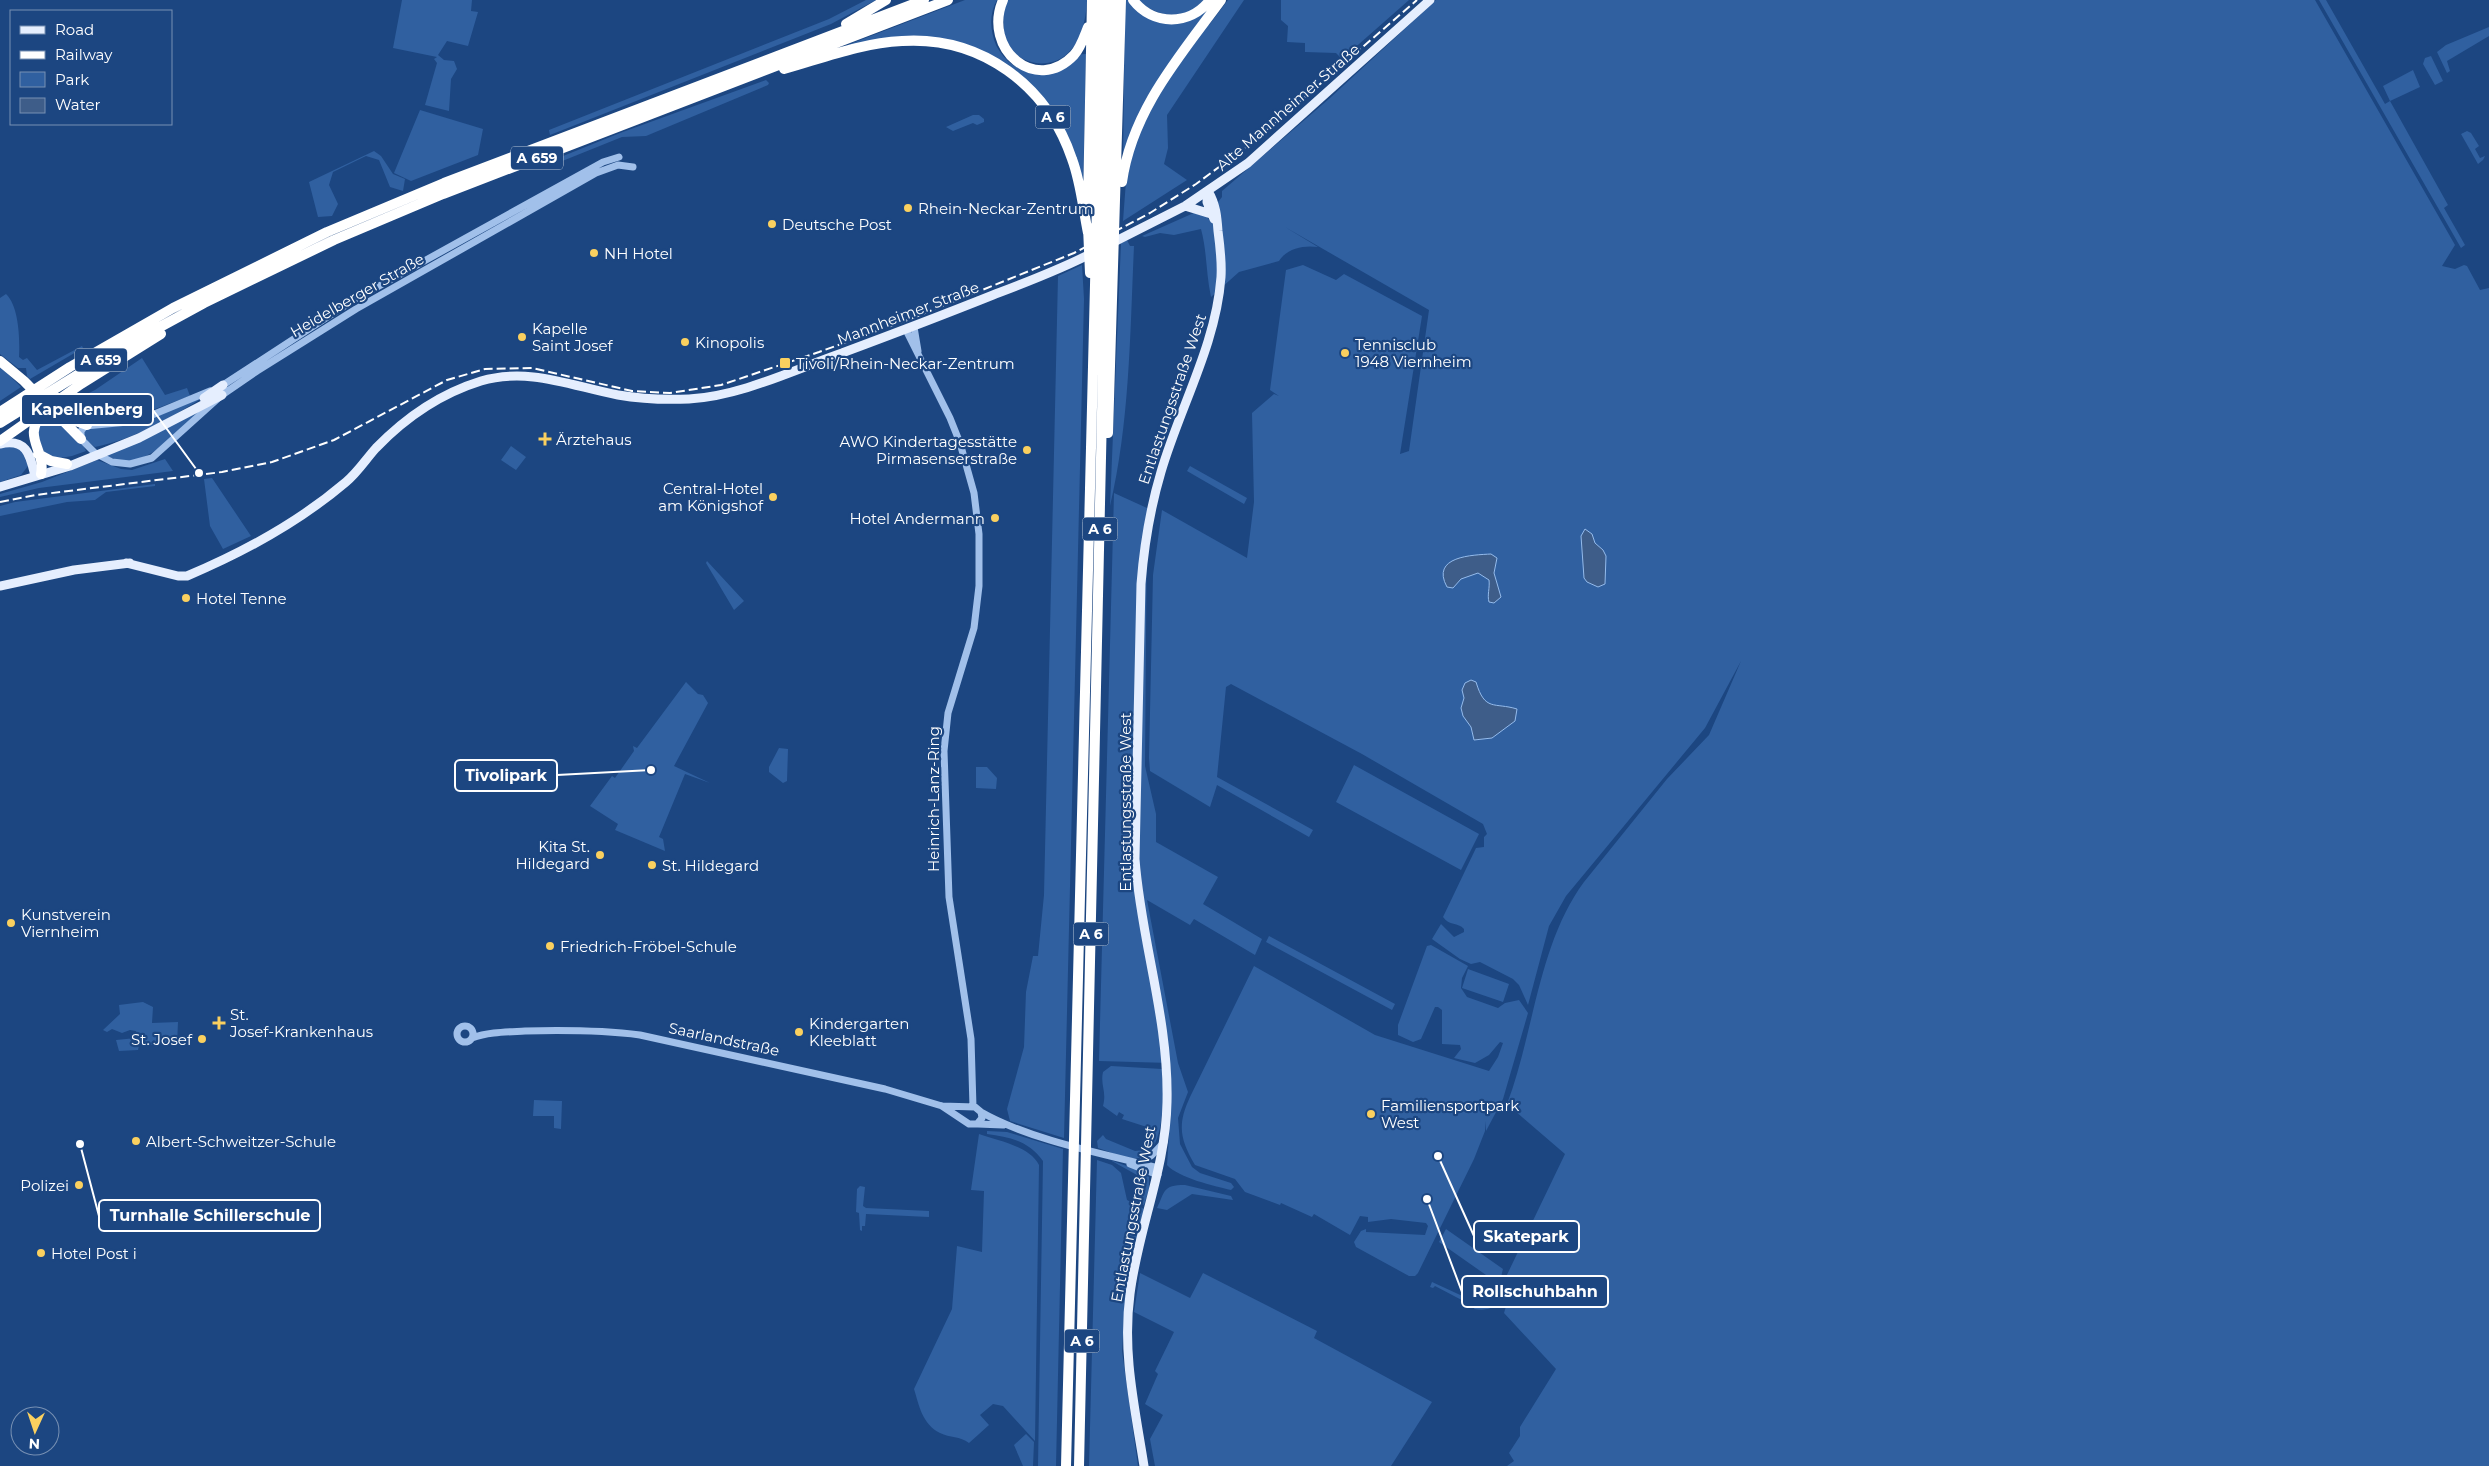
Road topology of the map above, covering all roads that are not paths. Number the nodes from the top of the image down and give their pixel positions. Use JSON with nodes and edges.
{"nodes":[{"id":1,"x":886,"y":0,"type":"edge"},
{"id":2,"x":924,"y":0,"type":"edge"},
{"id":3,"x":948,"y":0,"type":"edge"},
{"id":4,"x":1003,"y":0,"type":"edge"},
{"id":5,"x":1092,"y":0,"type":"edge"},
{"id":6,"x":1102,"y":0,"type":"edge"},
{"id":7,"x":1111,"y":0,"type":"edge"},
{"id":8,"x":1122,"y":0,"type":"edge"},
{"id":9,"x":1133,"y":0,"type":"edge"},
{"id":10,"x":1210,"y":0,"type":"edge"},
{"id":11,"x":1221,"y":0,"type":"edge"},
{"id":12,"x":1430,"y":0,"type":"edge"},
{"id":13,"x":1091,"y":17,"type":"junction"},
{"id":14,"x":797,"y":49,"type":"junction"},
{"id":15,"x":741,"y":79,"type":"junction"},
{"id":16,"x":619,"y":157,"type":"dead end"},
{"id":17,"x":633,"y":167,"type":"dead end"},
{"id":18,"x":1208,"y":192,"type":"junction"},
{"id":19,"x":1185,"y":206,"type":"junction"},
{"id":20,"x":1116,"y":212,"type":"junction"},
{"id":21,"x":1211,"y":214,"type":"junction"},
{"id":22,"x":1218,"y":231,"type":"junction"},
{"id":23,"x":1095,"y":235,"type":"junction"},
{"id":24,"x":1098,"y":256,"type":"junction"},
{"id":25,"x":204,"y":303,"type":"junction"},
{"id":26,"x":910,"y":329,"type":"junction"},
{"id":27,"x":0,"y":361,"type":"edge"},
{"id":28,"x":223,"y":385,"type":"junction"},
{"id":29,"x":222,"y":395,"type":"junction"},
{"id":30,"x":53,"y":409,"type":"junction"},
{"id":31,"x":191,"y":410,"type":"junction"},
{"id":32,"x":0,"y":412,"type":"edge"},
{"id":33,"x":0,"y":423,"type":"edge"},
{"id":34,"x":87,"y":425,"type":"junction"},
{"id":35,"x":0,"y":442,"type":"edge"},
{"id":36,"x":84,"y":443,"type":"junction"},
{"id":37,"x":38,"y":454,"type":"junction"},
{"id":38,"x":106,"y":456,"type":"junction"},
{"id":39,"x":67,"y":464,"type":"junction"},
{"id":40,"x":38,"y":475,"type":"junction"},
{"id":41,"x":1101,"y":486,"type":"junction"},
{"id":42,"x":0,"y":488,"type":"edge"},
{"id":43,"x":0,"y":586,"type":"edge"},
{"id":44,"x":472,"y":1034,"type":"dead end"},
{"id":45,"x":942,"y":1106,"type":"junction"},
{"id":46,"x":971,"y":1107,"type":"junction"},
{"id":47,"x":981,"y":1112,"type":"junction"},
{"id":48,"x":964,"y":1120,"type":"junction"},
{"id":49,"x":978,"y":1124,"type":"junction"},
{"id":50,"x":1009,"y":1126,"type":"junction"},
{"id":51,"x":1164,"y":1142,"type":"junction"},
{"id":52,"x":1122,"y":1160,"type":"junction"},
{"id":53,"x":1140,"y":1163,"type":"junction"},
{"id":54,"x":1159,"y":1171,"type":"junction"},
{"id":55,"x":1066,"y":1466,"type":"edge"},
{"id":56,"x":1079,"y":1466,"type":"edge"},
{"id":57,"x":1144,"y":1466,"type":"edge"}],
"edges":[{"from":1,"to":14,"type":"highway","number":"A 659"},
{"from":2,"to":14,"type":"highway","number":"A 659"},
{"from":3,"to":15,"type":"highway","number":"A 659"},
{"from":4,"to":13,"type":"highway"},
{"from":5,"to":13,"type":"highway","number":"A 6"},
{"from":6,"to":23,"type":"highway","number":"A 6"},
{"from":7,"to":23,"type":"highway","number":"A 6"},
{"from":8,"to":20,"type":"highway"},
{"from":9,"to":10,"type":"highway"},
{"from":11,"to":20,"type":"highway"},
{"from":12,"to":18,"type":"main road","name":"Alte Mannheimer Straße"},
{"from":13,"to":23,"type":"highway","number":"A 6"},
{"from":14,"to":32,"type":"highway","number":"A 659"},
{"from":15,"to":23,"type":"highway","number":"A 6"},
{"from":15,"to":25,"type":"highway","number":"A 659"},
{"from":16,"to":28,"type":"street","name":"Heidelberger Straße"},
{"from":17,"to":29,"type":"street","name":"Heidelberger Straße"},
{"from":18,"to":19,"type":"main road","name":"Alte Mannheimer Straße"},
{"from":18,"to":21,"type":"main road","name":"Entlastungsstraße West"},
{"from":18,"to":22,"type":"main road","name":"Entlastungsstraße West"},
{"from":19,"to":21,"type":"main road"},
{"from":19,"to":24,"type":"main road","name":"Alte Mannheimer Straße"},
{"from":20,"to":41,"type":"highway"},
{"from":21,"to":22,"type":"main road","name":"Entlastungsstraße West"},
{"from":22,"to":51,"type":"main road","name":"Entlastungsstraße West"},
{"from":23,"to":24,"type":"highway","number":"A 6"},
{"from":24,"to":26,"type":"main road","name":"Mannheimer Straße"},
{"from":24,"to":41,"type":"highway","number":"A 6"},
{"from":24,"to":55,"type":"highway","number":"A 6"},
{"from":25,"to":30,"type":"highway"},
{"from":25,"to":33,"type":"highway","number":"A 659"},
{"from":26,"to":43,"type":"main road","name":"Mannheimer Straße"},
{"from":26,"to":46,"type":"street","name":"Heinrich-Lanz-Ring"},
{"from":27,"to":30,"type":"highway"},
{"from":28,"to":31,"type":"main road"},
{"from":28,"to":34,"type":"street","name":"Heidelberger Straße"},
{"from":29,"to":31,"type":"main road"},
{"from":29,"to":38,"type":"street","name":"Heidelberger Straße"},
{"from":30,"to":34,"type":"highway"},
{"from":30,"to":35,"type":"highway"},
{"from":30,"to":36,"type":"highway"},
{"from":30,"to":37,"type":"highway"},
{"from":31,"to":38,"type":"main road","name":"Heidelberger Straße"},
{"from":34,"to":36,"type":"street"},
{"from":35,"to":40,"type":"main road"},
{"from":36,"to":38,"type":"street"},
{"from":37,"to":39,"type":"highway"},
{"from":37,"to":40,"type":"highway"},
{"from":38,"to":39,"type":"main road","name":"Heidelberger Straße"},
{"from":38,"to":40,"type":"main road","name":"Heidelberger Straße"},
{"from":39,"to":40,"type":"main road","name":"Heidelberger Straße"},
{"from":40,"to":42,"type":"main road","name":"Heidelberger Straße"},
{"from":41,"to":56,"type":"highway","number":"A 6"},
{"from":44,"to":45,"type":"street","name":"Saarlandstraße"},
{"from":45,"to":46,"type":"street","name":"Saarlandstraße"},
{"from":45,"to":48,"type":"street","name":"Saarlandstraße"},
{"from":46,"to":47,"type":"street"},
{"from":46,"to":48,"type":"street"},
{"from":47,"to":49,"type":"street"},
{"from":47,"to":50,"type":"street"},
{"from":48,"to":49,"type":"street"},
{"from":49,"to":50,"type":"street"},
{"from":50,"to":52,"type":"street"},
{"from":51,"to":53,"type":"street"},
{"from":51,"to":54,"type":"main road","name":"Entlastungsstraße West"},
{"from":52,"to":53,"type":"street"},
{"from":52,"to":54,"type":"street"},
{"from":53,"to":54,"type":"street"},
{"from":54,"to":57,"type":"main road","name":"Entlastungsstraße West"}]}
